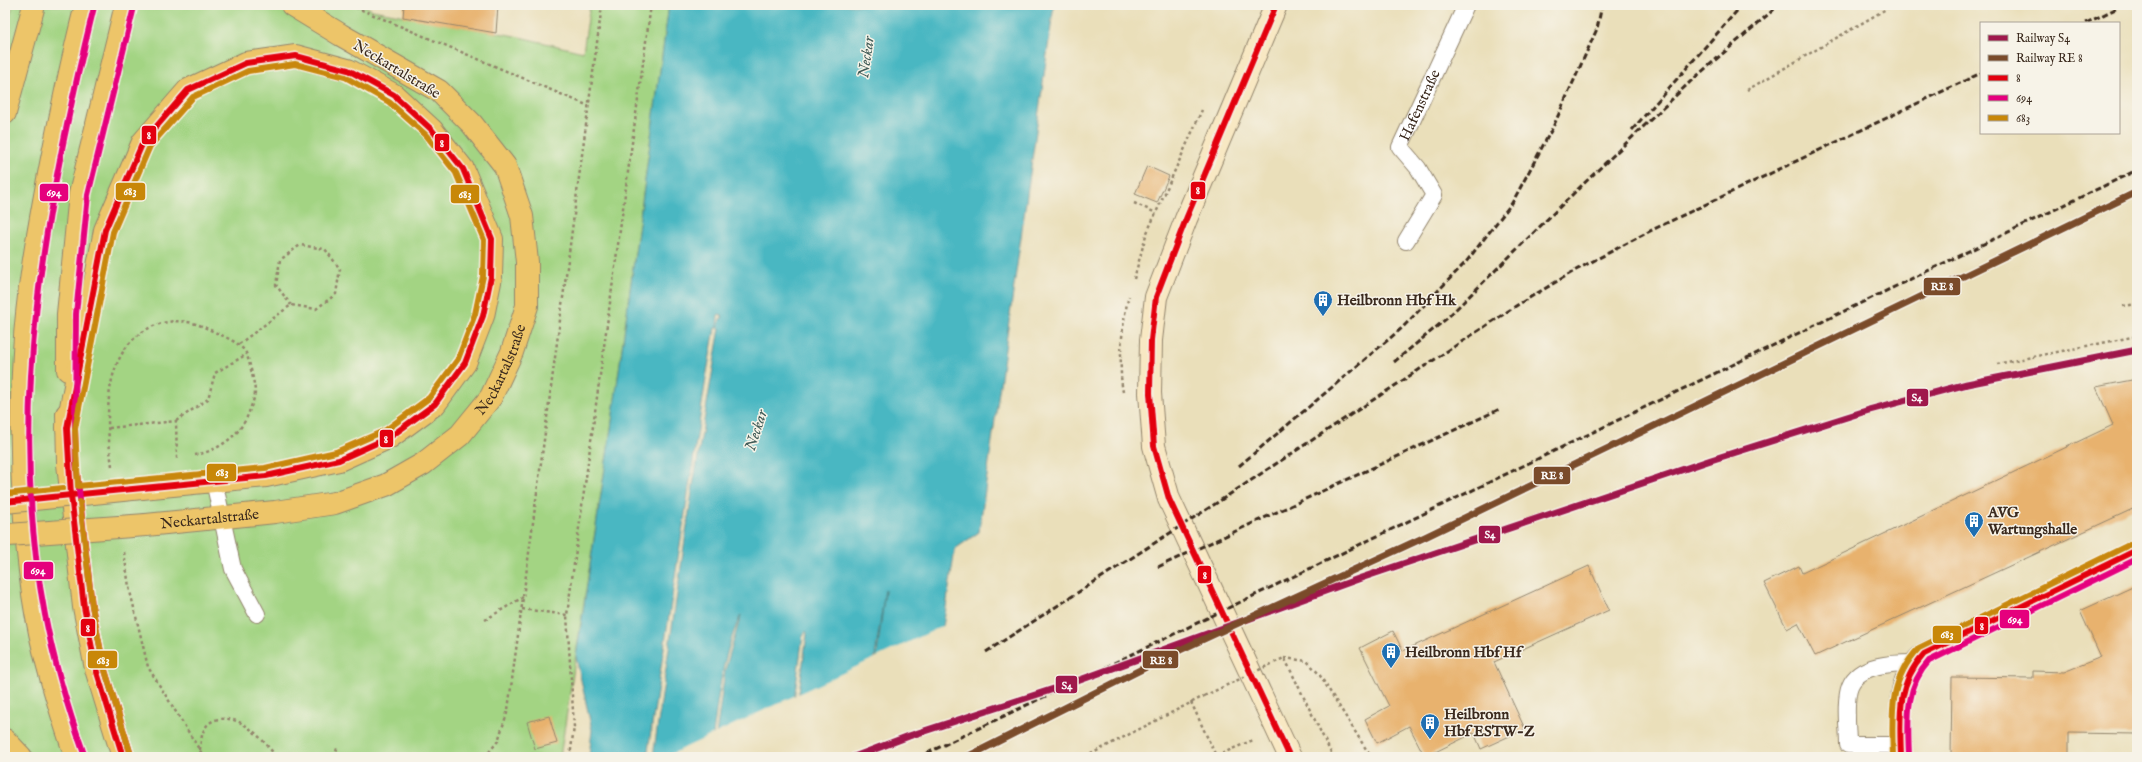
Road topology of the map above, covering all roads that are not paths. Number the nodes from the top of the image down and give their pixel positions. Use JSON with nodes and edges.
{"nodes":[{"id":1,"x":34,"y":5,"type":"edge"},
{"id":2,"x":86,"y":5,"type":"edge"},
{"id":3,"x":126,"y":5,"type":"edge"},
{"id":4,"x":292,"y":5,"type":"edge"},
{"id":5,"x":1276,"y":5,"type":"edge"},
{"id":6,"x":1466,"y":5,"type":"edge"},
{"id":7,"x":5,"y":113,"type":"edge"},
{"id":8,"x":1406,"y":241,"type":"dead end"},
{"id":9,"x":67,"y":428,"type":"junction"},
{"id":10,"x":214,"y":481,"type":"junction"},
{"id":11,"x":5,"y":502,"type":"edge"},
{"id":12,"x":221,"y":518,"type":"junction"},
{"id":13,"x":7,"y":535,"type":"edge"},
{"id":14,"x":2137,"y":550,"type":"edge"},
{"id":15,"x":257,"y":614,"type":"dead end"},
{"id":16,"x":1914,"y":663,"type":"junction"},
{"id":17,"x":5,"y":740,"type":"edge"},
{"id":18,"x":1901,"y":751,"type":"edge"},
{"id":19,"x":21,"y":757,"type":"edge"},
{"id":20,"x":76,"y":757,"type":"edge"},
{"id":21,"x":123,"y":757,"type":"edge"},
{"id":22,"x":1290,"y":757,"type":"edge"}],
"edges":[{"from":1,"to":7,"type":"main road"},
{"from":2,"to":20,"type":"main road"},
{"from":3,"to":9,"type":"main road","name":"Neckartalstraße"},
{"from":4,"to":12,"type":"main road","name":"Neckartalstraße"},
{"from":5,"to":22,"type":"main road"},
{"from":6,"to":8,"type":"lane","name":"Hafenstraße"},
{"from":9,"to":10,"type":"main road","name":"Neckartalstraße"},
{"from":9,"to":21,"type":"main road","name":"Neckartalstraße"},
{"from":10,"to":11,"type":"main road","name":"Neckartalstraße","bridge":true},
{"from":10,"to":12,"type":"lane"},
{"from":12,"to":13,"type":"main road","name":"Neckartalstraße","bridge":true},
{"from":12,"to":15,"type":"lane"},
{"from":14,"to":16,"type":"street"},
{"from":16,"to":18,"type":"street"},
{"from":16,"to":18,"type":"lane"},
{"from":17,"to":19,"type":"main road"}]}
